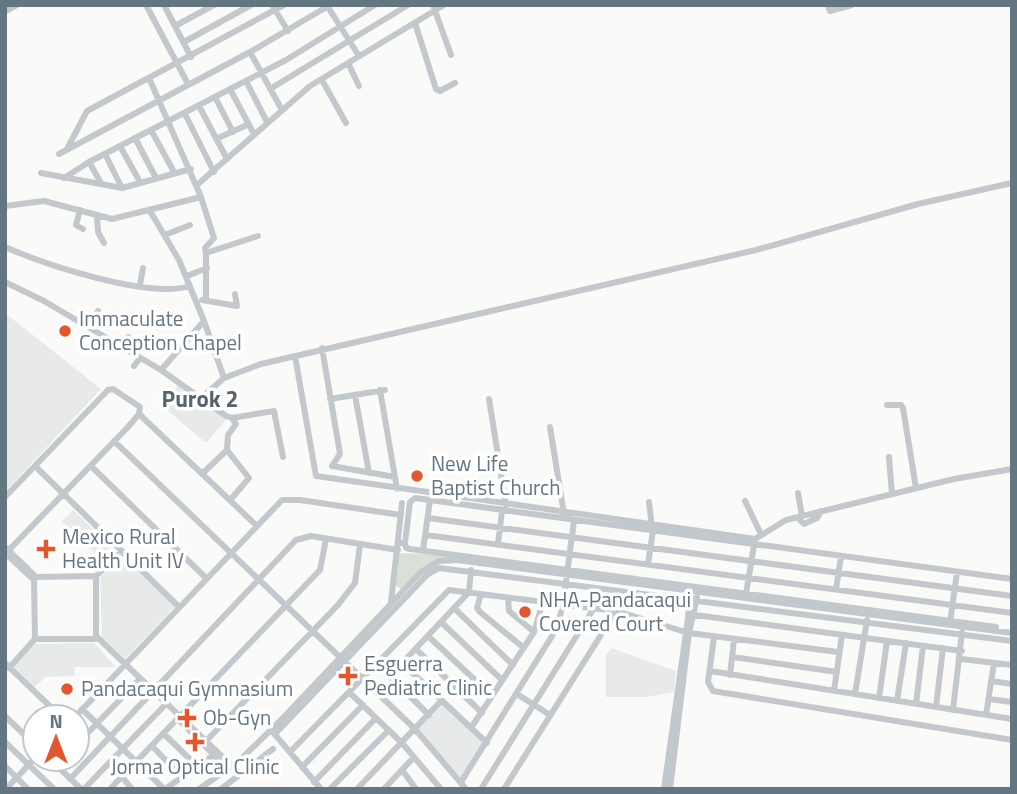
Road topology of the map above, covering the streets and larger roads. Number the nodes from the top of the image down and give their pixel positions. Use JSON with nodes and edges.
{"nodes":[{"id":1,"x":146,"y":5,"type":"edge"},
{"id":2,"x":175,"y":5,"type":"edge"},
{"id":3,"x":214,"y":5,"type":"edge"},
{"id":4,"x":251,"y":5,"type":"edge"},
{"id":5,"x":284,"y":5,"type":"edge"},
{"id":6,"x":375,"y":5,"type":"edge"},
{"id":7,"x":408,"y":5,"type":"edge"},
{"id":8,"x":444,"y":5,"type":"edge"},
{"id":9,"x":828,"y":5,"type":"edge"},
{"id":10,"x":849,"y":5,"type":"edge"},
{"id":11,"x":329,"y":6,"type":"edge"},
{"id":12,"x":165,"y":8,"type":"edge"},
{"id":13,"x":274,"y":8,"type":"edge"},
{"id":14,"x":435,"y":8,"type":"edge"},
{"id":15,"x":261,"y":20,"type":"junction"},
{"id":16,"x":415,"y":23,"type":"junction"},
{"id":17,"x":175,"y":26,"type":"junction"},
{"id":18,"x":341,"y":27,"type":"junction"},
{"id":19,"x":288,"y":31,"type":"junction"},
{"id":20,"x":351,"y":41,"type":"junction"},
{"id":21,"x":184,"y":42,"type":"junction"},
{"id":22,"x":250,"y":52,"type":"junction"},
{"id":23,"x":451,"y":55,"type":"dead end"},
{"id":24,"x":359,"y":56,"type":"junction"},
{"id":25,"x":191,"y":57,"type":"junction"},
{"id":26,"x":348,"y":63,"type":"junction"},
{"id":27,"x":175,"y":66,"type":"junction"},
{"id":28,"x":261,"y":73,"type":"junction"},
{"id":29,"x":149,"y":78,"type":"junction"},
{"id":30,"x":322,"y":80,"type":"junction"},
{"id":31,"x":246,"y":81,"type":"junction"},
{"id":32,"x":455,"y":83,"type":"dead end"},
{"id":33,"x":188,"y":85,"type":"junction"},
{"id":34,"x":359,"y":86,"type":"dead end"},
{"id":35,"x":230,"y":89,"type":"junction"},
{"id":36,"x":270,"y":89,"type":"junction"},
{"id":37,"x":215,"y":97,"type":"junction"},
{"id":38,"x":157,"y":101,"type":"junction"},
{"id":39,"x":199,"y":106,"type":"junction"},
{"id":40,"x":282,"y":110,"type":"junction"},
{"id":41,"x":185,"y":114,"type":"junction"},
{"id":42,"x":168,"y":122,"type":"junction"},
{"id":43,"x":267,"y":122,"type":"junction"},
{"id":44,"x":346,"y":123,"type":"dead end"},
{"id":45,"x":249,"y":124,"type":"junction"},
{"id":46,"x":151,"y":130,"type":"junction"},
{"id":47,"x":233,"y":132,"type":"junction"},
{"id":48,"x":254,"y":134,"type":"junction"},
{"id":49,"x":135,"y":138,"type":"junction"},
{"id":50,"x":216,"y":139,"type":"junction"},
{"id":51,"x":120,"y":146,"type":"junction"},
{"id":52,"x":67,"y":149,"type":"junction"},
{"id":53,"x":59,"y":154,"type":"dead end"},
{"id":54,"x":105,"y":154,"type":"junction"},
{"id":55,"x":227,"y":159,"type":"junction"},
{"id":56,"x":89,"y":162,"type":"junction"},
{"id":57,"x":191,"y":169,"type":"junction"},
{"id":58,"x":174,"y":172,"type":"junction"},
{"id":59,"x":214,"y":172,"type":"junction"},
{"id":60,"x":41,"y":173,"type":"dead end"},
{"id":61,"x":64,"y":178,"type":"junction"},
{"id":62,"x":156,"y":178,"type":"junction"},
{"id":63,"x":140,"y":182,"type":"junction"},
{"id":64,"x":101,"y":183,"type":"junction"},
{"id":65,"x":1012,"y":183,"type":"edge"},
{"id":66,"x":197,"y":185,"type":"junction"},
{"id":67,"x":122,"y":188,"type":"junction"},
{"id":68,"x":201,"y":197,"type":"junction"},
{"id":69,"x":5,"y":206,"type":"edge"},
{"id":70,"x":80,"y":210,"type":"junction"},
{"id":71,"x":150,"y":211,"type":"junction"},
{"id":72,"x":97,"y":216,"type":"junction"},
{"id":73,"x":190,"y":225,"type":"dead end"},
{"id":74,"x":83,"y":229,"type":"dead end"},
{"id":75,"x":165,"y":235,"type":"junction"},
{"id":76,"x":258,"y":236,"type":"dead end"},
{"id":77,"x":214,"y":238,"type":"junction"},
{"id":78,"x":104,"y":243,"type":"dead end"},
{"id":79,"x":224,"y":245,"type":"junction"},
{"id":80,"x":5,"y":247,"type":"edge"},
{"id":81,"x":205,"y":251,"type":"junction"},
{"id":82,"x":143,"y":268,"type":"dead end"},
{"id":83,"x":207,"y":268,"type":"junction"},
{"id":84,"x":187,"y":276,"type":"junction"},
{"id":85,"x":5,"y":282,"type":"edge"},
{"id":86,"x":140,"y":285,"type":"junction"},
{"id":87,"x":190,"y":286,"type":"junction"},
{"id":88,"x":235,"y":294,"type":"dead end"},
{"id":89,"x":197,"y":300,"type":"junction"},
{"id":90,"x":206,"y":300,"type":"junction"},
{"id":91,"x":98,"y":311,"type":"dead end"},
{"id":92,"x":204,"y":321,"type":"junction"},
{"id":93,"x":88,"y":327,"type":"junction"},
{"id":94,"x":128,"y":337,"type":"dead end"},
{"id":95,"x":106,"y":338,"type":"junction"},
{"id":96,"x":123,"y":347,"type":"junction"},
{"id":97,"x":100,"y":348,"type":"dead end"},
{"id":98,"x":322,"y":348,"type":"junction"},
{"id":99,"x":295,"y":356,"type":"junction"},
{"id":100,"x":140,"y":358,"type":"junction"},
{"id":101,"x":134,"y":366,"type":"dead end"},
{"id":102,"x":162,"y":370,"type":"junction"},
{"id":103,"x":224,"y":378,"type":"junction"},
{"id":104,"x":355,"y":395,"type":"junction"},
{"id":105,"x":200,"y":399,"type":"junction"},
{"id":106,"x":330,"y":399,"type":"junction"},
{"id":107,"x":489,"y":399,"type":"dead end"},
{"id":108,"x":887,"y":405,"type":"dead end"},
{"id":109,"x":139,"y":414,"type":"junction"},
{"id":110,"x":232,"y":418,"type":"junction"},
{"id":111,"x":550,"y":427,"type":"dead end"},
{"id":112,"x":114,"y":441,"type":"junction"},
{"id":113,"x":227,"y":450,"type":"junction"},
{"id":114,"x":283,"y":457,"type":"dead end"},
{"id":115,"x":890,"y":457,"type":"dead end"},
{"id":116,"x":35,"y":466,"type":"junction"},
{"id":117,"x":91,"y":466,"type":"junction"},
{"id":118,"x":1012,"y":468,"type":"edge"},
{"id":119,"x":204,"y":473,"type":"junction"},
{"id":120,"x":369,"y":473,"type":"junction"},
{"id":121,"x":395,"y":477,"type":"junction"},
{"id":122,"x":916,"y":488,"type":"junction"},
{"id":123,"x":397,"y":489,"type":"junction"},
{"id":124,"x":798,"y":493,"type":"dead end"},
{"id":125,"x":892,"y":494,"type":"junction"},
{"id":126,"x":64,"y":495,"type":"junction"},
{"id":127,"x":5,"y":498,"type":"edge"},
{"id":128,"x":231,"y":499,"type":"junction"},
{"id":129,"x":430,"y":500,"type":"junction"},
{"id":130,"x":745,"y":501,"type":"dead end"},
{"id":131,"x":649,"y":502,"type":"dead end"},
{"id":132,"x":402,"y":503,"type":"dead end"},
{"id":133,"x":504,"y":508,"type":"junction"},
{"id":134,"x":564,"y":513,"type":"junction"},
{"id":135,"x":401,"y":515,"type":"junction"},
{"id":136,"x":800,"y":517,"type":"junction"},
{"id":137,"x":428,"y":518,"type":"junction"},
{"id":138,"x":574,"y":521,"type":"junction"},
{"id":139,"x":477,"y":524,"type":"junction"},
{"id":140,"x":257,"y":526,"type":"junction"},
{"id":141,"x":500,"y":528,"type":"junction"},
{"id":142,"x":653,"y":529,"type":"junction"},
{"id":143,"x":426,"y":535,"type":"junction"},
{"id":144,"x":570,"y":538,"type":"junction"},
{"id":145,"x":757,"y":539,"type":"junction"},
{"id":146,"x":326,"y":540,"type":"junction"},
{"id":147,"x":475,"y":541,"type":"junction"},
{"id":148,"x":498,"y":544,"type":"junction"},
{"id":149,"x":360,"y":545,"type":"junction"},
{"id":150,"x":401,"y":545,"type":"junction"},
{"id":151,"x":650,"y":548,"type":"junction"},
{"id":152,"x":423,"y":550,"type":"junction"},
{"id":153,"x":122,"y":551,"type":"junction"},
{"id":154,"x":673,"y":551,"type":"junction"},
{"id":155,"x":6,"y":552,"type":"edge"},
{"id":156,"x":232,"y":553,"type":"junction"},
{"id":157,"x":569,"y":555,"type":"junction"},
{"id":158,"x":841,"y":557,"type":"junction"},
{"id":159,"x":751,"y":561,"type":"junction"},
{"id":160,"x":648,"y":564,"type":"junction"},
{"id":161,"x":669,"y":568,"type":"junction"},
{"id":162,"x":471,"y":570,"type":"junction"},
{"id":163,"x":957,"y":572,"type":"junction"},
{"id":164,"x":839,"y":573,"type":"junction"},
{"id":165,"x":96,"y":576,"type":"junction"},
{"id":166,"x":567,"y":576,"type":"junction"},
{"id":167,"x":35,"y":578,"type":"junction"},
{"id":168,"x":749,"y":578,"type":"junction"},
{"id":169,"x":207,"y":579,"type":"junction"},
{"id":170,"x":1012,"y":579,"type":"edge"},
{"id":171,"x":259,"y":580,"type":"junction"},
{"id":172,"x":665,"y":582,"type":"junction"},
{"id":173,"x":955,"y":587,"type":"junction"},
{"id":174,"x":393,"y":589,"type":"junction"},
{"id":175,"x":836,"y":589,"type":"junction"},
{"id":176,"x":469,"y":592,"type":"junction"},
{"id":177,"x":405,"y":593,"type":"junction"},
{"id":178,"x":481,"y":594,"type":"junction"},
{"id":179,"x":746,"y":594,"type":"junction"},
{"id":180,"x":694,"y":595,"type":"junction"},
{"id":181,"x":1012,"y":596,"type":"edge"},
{"id":182,"x":508,"y":598,"type":"junction"},
{"id":183,"x":543,"y":602,"type":"junction"},
{"id":184,"x":391,"y":604,"type":"junction"},
{"id":185,"x":563,"y":604,"type":"junction"},
{"id":186,"x":285,"y":606,"type":"junction"},
{"id":187,"x":953,"y":606,"type":"junction"},
{"id":188,"x":179,"y":607,"type":"junction"},
{"id":189,"x":454,"y":608,"type":"junction"},
{"id":190,"x":594,"y":608,"type":"junction"},
{"id":191,"x":616,"y":611,"type":"junction"},
{"id":192,"x":1012,"y":613,"type":"edge"},
{"id":193,"x":691,"y":615,"type":"junction"},
{"id":194,"x":383,"y":617,"type":"junction"},
{"id":195,"x":867,"y":618,"type":"junction"},
{"id":196,"x":441,"y":622,"type":"junction"},
{"id":197,"x":950,"y":622,"type":"junction"},
{"id":198,"x":962,"y":631,"type":"junction"},
{"id":199,"x":1012,"y":631,"type":"edge"},
{"id":200,"x":313,"y":632,"type":"junction"},
{"id":201,"x":534,"y":632,"type":"junction"},
{"id":202,"x":687,"y":632,"type":"junction"},
{"id":203,"x":842,"y":635,"type":"junction"},
{"id":204,"x":428,"y":636,"type":"junction"},
{"id":205,"x":714,"y":637,"type":"junction"},
{"id":206,"x":97,"y":638,"type":"junction"},
{"id":207,"x":35,"y":639,"type":"junction"},
{"id":208,"x":863,"y":639,"type":"junction"},
{"id":209,"x":734,"y":640,"type":"junction"},
{"id":210,"x":887,"y":641,"type":"junction"},
{"id":211,"x":1012,"y":641,"type":"edge"},
{"id":212,"x":906,"y":643,"type":"junction"},
{"id":213,"x":923,"y":646,"type":"junction"},
{"id":214,"x":524,"y":648,"type":"junction"},
{"id":215,"x":943,"y":648,"type":"junction"},
{"id":216,"x":416,"y":649,"type":"junction"},
{"id":217,"x":838,"y":652,"type":"junction"},
{"id":218,"x":962,"y":655,"type":"junction"},
{"id":219,"x":733,"y":657,"type":"junction"},
{"id":220,"x":342,"y":660,"type":"junction"},
{"id":221,"x":376,"y":663,"type":"junction"},
{"id":222,"x":402,"y":663,"type":"junction"},
{"id":223,"x":994,"y":663,"type":"junction"},
{"id":224,"x":7,"y":665,"type":"edge"},
{"id":225,"x":513,"y":665,"type":"junction"},
{"id":226,"x":1012,"y":665,"type":"edge"},
{"id":227,"x":124,"y":666,"type":"junction"},
{"id":228,"x":710,"y":671,"type":"junction"},
{"id":229,"x":836,"y":672,"type":"junction"},
{"id":230,"x":730,"y":675,"type":"junction"},
{"id":231,"x":390,"y":676,"type":"junction"},
{"id":232,"x":362,"y":678,"type":"junction"},
{"id":233,"x":502,"y":680,"type":"junction"},
{"id":234,"x":138,"y":681,"type":"junction"},
{"id":235,"x":991,"y":681,"type":"junction"},
{"id":236,"x":1012,"y":684,"type":"edge"},
{"id":237,"x":834,"y":691,"type":"junction"},
{"id":238,"x":152,"y":692,"type":"junction"},
{"id":239,"x":349,"y":692,"type":"junction"},
{"id":240,"x":517,"y":694,"type":"junction"},
{"id":241,"x":855,"y":694,"type":"junction"},
{"id":242,"x":492,"y":696,"type":"junction"},
{"id":243,"x":879,"y":698,"type":"junction"},
{"id":244,"x":989,"y":699,"type":"junction"},
{"id":245,"x":441,"y":701,"type":"junction"},
{"id":246,"x":897,"y":701,"type":"junction"},
{"id":247,"x":1012,"y":702,"type":"edge"},
{"id":248,"x":46,"y":703,"type":"edge"},
{"id":249,"x":88,"y":703,"type":"edge"},
{"id":250,"x":916,"y":704,"type":"junction"},
{"id":251,"x":363,"y":705,"type":"junction"},
{"id":252,"x":534,"y":705,"type":"junction"},
{"id":253,"x":164,"y":706,"type":"junction"},
{"id":254,"x":936,"y":707,"type":"junction"},
{"id":255,"x":953,"y":710,"type":"junction"},
{"id":256,"x":482,"y":713,"type":"junction"},
{"id":257,"x":429,"y":715,"type":"junction"},
{"id":258,"x":550,"y":715,"type":"junction"},
{"id":259,"x":986,"y":715,"type":"junction"},
{"id":260,"x":5,"y":716,"type":"edge"},
{"id":261,"x":91,"y":717,"type":"edge"},
{"id":262,"x":179,"y":718,"type":"junction"},
{"id":263,"x":376,"y":718,"type":"junction"},
{"id":264,"x":1012,"y":719,"type":"edge"},
{"id":265,"x":97,"y":723,"type":"junction"},
{"id":266,"x":91,"y":729,"type":"edge"},
{"id":267,"x":415,"y":729,"type":"junction"},
{"id":268,"x":471,"y":729,"type":"junction"},
{"id":269,"x":389,"y":730,"type":"junction"},
{"id":270,"x":21,"y":731,"type":"edge"},
{"id":271,"x":273,"y":732,"type":"junction"},
{"id":272,"x":164,"y":734,"type":"junction"},
{"id":273,"x":109,"y":736,"type":"junction"},
{"id":274,"x":1012,"y":740,"type":"edge"},
{"id":275,"x":5,"y":742,"type":"edge"},
{"id":276,"x":205,"y":743,"type":"junction"},
{"id":277,"x":402,"y":743,"type":"junction"},
{"id":278,"x":487,"y":743,"type":"junction"},
{"id":279,"x":152,"y":746,"type":"junction"},
{"id":280,"x":123,"y":748,"type":"junction"},
{"id":281,"x":273,"y":749,"type":"dead end"},
{"id":282,"x":290,"y":752,"type":"junction"},
{"id":283,"x":214,"y":755,"type":"junction"},
{"id":284,"x":21,"y":757,"type":"edge"},
{"id":285,"x":414,"y":757,"type":"junction"},
{"id":286,"x":136,"y":762,"type":"junction"},
{"id":287,"x":5,"y":766,"type":"edge"},
{"id":288,"x":197,"y":766,"type":"junction"},
{"id":289,"x":302,"y":767,"type":"junction"},
{"id":290,"x":230,"y":768,"type":"junction"},
{"id":291,"x":401,"y":770,"type":"junction"},
{"id":292,"x":21,"y":773,"type":"edge"},
{"id":293,"x":38,"y":773,"type":"edge"},
{"id":294,"x":64,"y":773,"type":"edge"},
{"id":295,"x":181,"y":776,"type":"junction"},
{"id":296,"x":122,"y":777,"type":"junction"},
{"id":297,"x":17,"y":778,"type":"junction"},
{"id":298,"x":70,"y":779,"type":"junction"},
{"id":299,"x":338,"y":781,"type":"junction"},
{"id":300,"x":314,"y":782,"type":"junction"},
{"id":301,"x":461,"y":782,"type":"junction"},
{"id":302,"x":388,"y":787,"type":"edge"},
{"id":303,"x":6,"y":789,"type":"edge"},
{"id":304,"x":28,"y":789,"type":"edge"},
{"id":305,"x":54,"y":789,"type":"edge"},
{"id":306,"x":82,"y":789,"type":"edge"},
{"id":307,"x":110,"y":789,"type":"edge"},
{"id":308,"x":132,"y":789,"type":"edge"},
{"id":309,"x":164,"y":789,"type":"edge"},
{"id":310,"x":199,"y":789,"type":"edge"},
{"id":311,"x":221,"y":789,"type":"edge"},
{"id":312,"x":321,"y":789,"type":"edge"},
{"id":313,"x":330,"y":789,"type":"edge"},
{"id":314,"x":344,"y":789,"type":"edge"},
{"id":315,"x":357,"y":789,"type":"edge"},
{"id":316,"x":416,"y":789,"type":"edge"},
{"id":317,"x":441,"y":789,"type":"edge"},
{"id":318,"x":466,"y":789,"type":"edge"},
{"id":319,"x":481,"y":789,"type":"edge"},
{"id":320,"x":505,"y":789,"type":"edge"},
{"id":321,"x":664,"y":789,"type":"edge"},
{"id":322,"x":670,"y":789,"type":"edge"}],
"edges":[{"from":1,"to":27,"type":"street"},
{"from":2,"to":12,"type":"street"},
{"from":3,"to":17,"type":"street"},
{"from":4,"to":15,"type":"street"},
{"from":4,"to":21,"type":"street"},
{"from":5,"to":13,"type":"street"},
{"from":6,"to":18,"type":"street"},
{"from":7,"to":20,"type":"street"},
{"from":8,"to":14,"type":"street"},
{"from":9,"to":10,"type":"street"},
{"from":11,"to":18,"type":"street"},
{"from":11,"to":19,"type":"street"},
{"from":12,"to":17,"type":"street"},
{"from":13,"to":15,"type":"street"},
{"from":13,"to":19,"type":"street"},
{"from":14,"to":16,"type":"street"},
{"from":14,"to":23,"type":"street"},
{"from":15,"to":25,"type":"street"},
{"from":16,"to":24,"type":"street"},
{"from":16,"to":32,"type":"street"},
{"from":17,"to":21,"type":"street"},
{"from":18,"to":20,"type":"street"},
{"from":18,"to":28,"type":"street"},
{"from":19,"to":22,"type":"street"},
{"from":20,"to":24,"type":"street"},
{"from":20,"to":36,"type":"street"},
{"from":21,"to":25,"type":"street"},
{"from":22,"to":28,"type":"street"},
{"from":22,"to":33,"type":"street"},
{"from":24,"to":26,"type":"street"},
{"from":25,"to":27,"type":"street"},
{"from":26,"to":30,"type":"street"},
{"from":26,"to":34,"type":"street"},
{"from":27,"to":29,"type":"street"},
{"from":27,"to":33,"type":"street"},
{"from":28,"to":31,"type":"street"},
{"from":28,"to":36,"type":"street"},
{"from":29,"to":38,"type":"street"},
{"from":29,"to":52,"type":"street"},
{"from":30,"to":40,"type":"street"},
{"from":30,"to":44,"type":"street"},
{"from":31,"to":35,"type":"street"},
{"from":31,"to":43,"type":"street"},
{"from":33,"to":38,"type":"street"},
{"from":35,"to":37,"type":"street"},
{"from":35,"to":45,"type":"street"},
{"from":36,"to":40,"type":"street"},
{"from":37,"to":39,"type":"street"},
{"from":37,"to":47,"type":"street"},
{"from":38,"to":42,"type":"street"},
{"from":38,"to":52,"type":"street"},
{"from":39,"to":41,"type":"street"},
{"from":39,"to":50,"type":"street"},
{"from":40,"to":43,"type":"street"},
{"from":41,"to":42,"type":"street"},
{"from":41,"to":59,"type":"street"},
{"from":42,"to":46,"type":"street"},
{"from":42,"to":57,"type":"street"},
{"from":43,"to":48,"type":"street"},
{"from":45,"to":47,"type":"street"},
{"from":45,"to":48,"type":"street"},
{"from":46,"to":49,"type":"street"},
{"from":46,"to":58,"type":"street"},
{"from":47,"to":50,"type":"street"},
{"from":48,"to":55,"type":"street"},
{"from":49,"to":51,"type":"street"},
{"from":49,"to":62,"type":"street"},
{"from":50,"to":55,"type":"street"},
{"from":51,"to":54,"type":"street"},
{"from":51,"to":63,"type":"street"},
{"from":52,"to":53,"type":"street"},
{"from":54,"to":56,"type":"street"},
{"from":54,"to":67,"type":"street"},
{"from":55,"to":59,"type":"street"},
{"from":56,"to":61,"type":"street"},
{"from":56,"to":64,"type":"street"},
{"from":57,"to":58,"type":"street"},
{"from":57,"to":66,"type":"street"},
{"from":58,"to":62,"type":"street"},
{"from":59,"to":66,"type":"street"},
{"from":60,"to":61,"type":"street"},
{"from":61,"to":64,"type":"street"},
{"from":62,"to":63,"type":"street"},
{"from":63,"to":67,"type":"street"},
{"from":64,"to":67,"type":"street"},
{"from":65,"to":98,"type":"street"},
{"from":66,"to":68,"type":"street"},
{"from":68,"to":71,"type":"street"},
{"from":68,"to":77,"type":"street"},
{"from":69,"to":70,"type":"street"},
{"from":70,"to":72,"type":"street"},
{"from":70,"to":74,"type":"street"},
{"from":71,"to":72,"type":"street"},
{"from":71,"to":75,"type":"street"},
{"from":72,"to":78,"type":"street"},
{"from":73,"to":75,"type":"street"},
{"from":75,"to":84,"type":"street"},
{"from":76,"to":79,"type":"street"},
{"from":77,"to":79,"type":"street"},
{"from":77,"to":81,"type":"street"},
{"from":79,"to":81,"type":"street"},
{"from":80,"to":86,"type":"street"},
{"from":81,"to":83,"type":"street"},
{"from":82,"to":86,"type":"street"},
{"from":83,"to":84,"type":"street"},
{"from":83,"to":90,"type":"street"},
{"from":84,"to":87,"type":"street"},
{"from":85,"to":93,"type":"street"},
{"from":86,"to":87,"type":"street"},
{"from":87,"to":89,"type":"street"},
{"from":88,"to":90,"type":"street"},
{"from":89,"to":90,"type":"street"},
{"from":89,"to":92,"type":"street"},
{"from":91,"to":93,"type":"street"},
{"from":92,"to":102,"type":"street"},
{"from":92,"to":103,"type":"street"},
{"from":93,"to":95,"type":"street"},
{"from":94,"to":96,"type":"street"},
{"from":95,"to":96,"type":"street"},
{"from":95,"to":97,"type":"street"},
{"from":96,"to":100,"type":"street"},
{"from":98,"to":99,"type":"street"},
{"from":98,"to":106,"type":"street"},
{"from":99,"to":103,"type":"street"},
{"from":99,"to":123,"type":"street"},
{"from":100,"to":101,"type":"street"},
{"from":100,"to":102,"type":"street"},
{"from":102,"to":105,"type":"street"},
{"from":103,"to":105,"type":"street"},
{"from":104,"to":106,"type":"street"},
{"from":104,"to":120,"type":"street"},
{"from":104,"to":121,"type":"street"},
{"from":105,"to":110,"type":"street"},
{"from":106,"to":120,"type":"street"},
{"from":107,"to":133,"type":"street"},
{"from":108,"to":122,"type":"street"},
{"from":109,"to":112,"type":"street"},
{"from":109,"to":116,"type":"street"},
{"from":109,"to":119,"type":"street"},
{"from":110,"to":113,"type":"street"},
{"from":110,"to":114,"type":"street"},
{"from":111,"to":134,"type":"street"},
{"from":112,"to":117,"type":"street"},
{"from":112,"to":156,"type":"street"},
{"from":113,"to":119,"type":"street"},
{"from":113,"to":128,"type":"street"},
{"from":115,"to":125,"type":"street"},
{"from":116,"to":126,"type":"street"},
{"from":116,"to":127,"type":"street"},
{"from":117,"to":126,"type":"street"},
{"from":117,"to":169,"type":"street"},
{"from":118,"to":122,"type":"street"},
{"from":119,"to":128,"type":"street"},
{"from":120,"to":121,"type":"street"},
{"from":121,"to":123,"type":"street"},
{"from":122,"to":125,"type":"street"},
{"from":123,"to":133,"type":"street"},
{"from":124,"to":136,"type":"street"},
{"from":125,"to":136,"type":"street"},
{"from":126,"to":153,"type":"street"},
{"from":126,"to":155,"type":"street"},
{"from":128,"to":140,"type":"street"},
{"from":129,"to":133,"type":"street"},
{"from":129,"to":137,"type":"street"},
{"from":129,"to":150,"type":"street"},
{"from":130,"to":145,"type":"street"},
{"from":131,"to":142,"type":"street"},
{"from":132,"to":135,"type":"street"},
{"from":133,"to":134,"type":"street"},
{"from":133,"to":138,"type":"street"},
{"from":133,"to":141,"type":"street"},
{"from":134,"to":142,"type":"street"},
{"from":135,"to":140,"type":"street"},
{"from":135,"to":150,"type":"street"},
{"from":136,"to":145,"type":"street"},
{"from":137,"to":139,"type":"street"},
{"from":137,"to":143,"type":"street"},
{"from":138,"to":142,"type":"street"},
{"from":138,"to":144,"type":"street"},
{"from":139,"to":141,"type":"street"},
{"from":139,"to":147,"type":"street"},
{"from":140,"to":156,"type":"street"},
{"from":141,"to":144,"type":"street"},
{"from":141,"to":148,"type":"street"},
{"from":142,"to":145,"type":"street"},
{"from":142,"to":151,"type":"street"},
{"from":143,"to":147,"type":"street"},
{"from":143,"to":152,"type":"street"},
{"from":144,"to":151,"type":"street"},
{"from":144,"to":157,"type":"street"},
{"from":145,"to":158,"type":"street"},
{"from":145,"to":159,"type":"street"},
{"from":146,"to":149,"type":"street"},
{"from":146,"to":171,"type":"street"},
{"from":146,"to":186,"type":"street"},
{"from":147,"to":148,"type":"street"},
{"from":148,"to":157,"type":"street"},
{"from":149,"to":150,"type":"street"},
{"from":149,"to":200,"type":"street"},
{"from":150,"to":152,"type":"street"},
{"from":150,"to":174,"type":"street"},
{"from":151,"to":154,"type":"street"},
{"from":151,"to":160,"type":"street"},
{"from":152,"to":166,"type":"street"},
{"from":153,"to":165,"type":"street"},
{"from":153,"to":188,"type":"street"},
{"from":154,"to":159,"type":"street"},
{"from":154,"to":161,"type":"street"},
{"from":155,"to":167,"type":"street"},
{"from":156,"to":169,"type":"street"},
{"from":156,"to":171,"type":"street"},
{"from":157,"to":160,"type":"street"},
{"from":157,"to":166,"type":"street"},
{"from":158,"to":163,"type":"street"},
{"from":158,"to":164,"type":"street"},
{"from":159,"to":164,"type":"street"},
{"from":159,"to":168,"type":"street"},
{"from":160,"to":161,"type":"street"},
{"from":161,"to":168,"type":"street"},
{"from":161,"to":172,"type":"street"},
{"from":162,"to":166,"type":"street"},
{"from":162,"to":176,"type":"street"},
{"from":162,"to":177,"type":"street"},
{"from":163,"to":170,"type":"street"},
{"from":163,"to":173,"type":"street"},
{"from":164,"to":173,"type":"street"},
{"from":164,"to":175,"type":"street"},
{"from":165,"to":167,"type":"street"},
{"from":165,"to":206,"type":"street"},
{"from":166,"to":172,"type":"street"},
{"from":166,"to":177,"type":"street"},
{"from":166,"to":180,"type":"street"},
{"from":166,"to":185,"type":"street"},
{"from":167,"to":207,"type":"street"},
{"from":168,"to":175,"type":"street"},
{"from":168,"to":179,"type":"street"},
{"from":169,"to":188,"type":"street"},
{"from":171,"to":186,"type":"street"},
{"from":171,"to":238,"type":"street"},
{"from":172,"to":179,"type":"street"},
{"from":173,"to":181,"type":"street"},
{"from":173,"to":187,"type":"street"},
{"from":174,"to":177,"type":"street"},
{"from":174,"to":184,"type":"street"},
{"from":175,"to":187,"type":"street"},
{"from":176,"to":178,"type":"street"},
{"from":176,"to":189,"type":"street"},
{"from":176,"to":221,"type":"street"},
{"from":177,"to":184,"type":"street"},
{"from":177,"to":194,"type":"street"},
{"from":178,"to":182,"type":"street"},
{"from":178,"to":214,"type":"street"},
{"from":179,"to":197,"type":"street"},
{"from":180,"to":193,"type":"street"},
{"from":180,"to":195,"type":"street"},
{"from":182,"to":183,"type":"street"},
{"from":182,"to":201,"type":"street"},
{"from":183,"to":185,"type":"street"},
{"from":183,"to":201,"type":"street"},
{"from":184,"to":194,"type":"street"},
{"from":185,"to":190,"type":"street"},
{"from":185,"to":240,"type":"street"},
{"from":186,"to":200,"type":"street"},
{"from":186,"to":262,"type":"street"},
{"from":187,"to":192,"type":"street"},
{"from":187,"to":197,"type":"street"},
{"from":188,"to":227,"type":"street"},
{"from":189,"to":196,"type":"street"},
{"from":189,"to":225,"type":"street"},
{"from":190,"to":191,"type":"street"},
{"from":190,"to":252,"type":"street"},
{"from":191,"to":202,"type":"street"},
{"from":191,"to":258,"type":"street"},
{"from":193,"to":202,"type":"street"},
{"from":193,"to":203,"type":"street"},
{"from":194,"to":220,"type":"street"},
{"from":195,"to":197,"type":"street"},
{"from":195,"to":198,"type":"street"},
{"from":195,"to":208,"type":"street"},
{"from":196,"to":204,"type":"street"},
{"from":196,"to":233,"type":"street"},
{"from":197,"to":198,"type":"street"},
{"from":197,"to":199,"type":"street"},
{"from":198,"to":199,"type":"street"},
{"from":198,"to":211,"type":"street"},
{"from":198,"to":218,"type":"street"},
{"from":200,"to":220,"type":"street"},
{"from":200,"to":276,"type":"street"},
{"from":201,"to":214,"type":"street"},
{"from":202,"to":205,"type":"street"},
{"from":202,"to":321,"type":"street"},
{"from":202,"to":322,"type":"street"},
{"from":203,"to":208,"type":"street"},
{"from":203,"to":217,"type":"street"},
{"from":204,"to":216,"type":"street"},
{"from":204,"to":242,"type":"street"},
{"from":205,"to":209,"type":"street"},
{"from":205,"to":228,"type":"street"},
{"from":206,"to":207,"type":"street"},
{"from":206,"to":227,"type":"street"},
{"from":207,"to":224,"type":"street"},
{"from":208,"to":210,"type":"street"},
{"from":208,"to":241,"type":"street"},
{"from":209,"to":217,"type":"street"},
{"from":209,"to":219,"type":"street"},
{"from":210,"to":212,"type":"street"},
{"from":210,"to":243,"type":"street"},
{"from":212,"to":213,"type":"street"},
{"from":212,"to":246,"type":"street"},
{"from":213,"to":215,"type":"street"},
{"from":213,"to":250,"type":"street"},
{"from":214,"to":225,"type":"street"},
{"from":215,"to":218,"type":"street"},
{"from":215,"to":254,"type":"street"},
{"from":216,"to":222,"type":"street"},
{"from":216,"to":256,"type":"street"},
{"from":217,"to":229,"type":"street"},
{"from":218,"to":223,"type":"street"},
{"from":218,"to":255,"type":"street"},
{"from":219,"to":229,"type":"street"},
{"from":219,"to":230,"type":"street"},
{"from":220,"to":232,"type":"street"},
{"from":220,"to":271,"type":"street"},
{"from":221,"to":231,"type":"street"},
{"from":221,"to":232,"type":"street"},
{"from":222,"to":231,"type":"street"},
{"from":222,"to":245,"type":"street"},
{"from":223,"to":226,"type":"street"},
{"from":223,"to":235,"type":"street"},
{"from":224,"to":248,"type":"street"},
{"from":225,"to":233,"type":"street"},
{"from":227,"to":234,"type":"street"},
{"from":227,"to":238,"type":"street"},
{"from":227,"to":249,"type":"street"},
{"from":228,"to":230,"type":"street"},
{"from":228,"to":274,"type":"street"},
{"from":229,"to":237,"type":"street"},
{"from":230,"to":237,"type":"street"},
{"from":231,"to":257,"type":"street"},
{"from":232,"to":239,"type":"street"},
{"from":232,"to":267,"type":"street"},
{"from":233,"to":242,"type":"street"},
{"from":234,"to":238,"type":"street"},
{"from":234,"to":265,"type":"street"},
{"from":235,"to":236,"type":"street"},
{"from":235,"to":244,"type":"street"},
{"from":237,"to":241,"type":"street"},
{"from":238,"to":253,"type":"street"},
{"from":238,"to":262,"type":"street"},
{"from":238,"to":273,"type":"street"},
{"from":239,"to":251,"type":"street"},
{"from":239,"to":282,"type":"street"},
{"from":240,"to":252,"type":"street"},
{"from":240,"to":278,"type":"street"},
{"from":241,"to":243,"type":"street"},
{"from":242,"to":256,"type":"street"},
{"from":243,"to":246,"type":"street"},
{"from":244,"to":247,"type":"street"},
{"from":244,"to":259,"type":"street"},
{"from":245,"to":257,"type":"street"},
{"from":245,"to":268,"type":"street"},
{"from":246,"to":250,"type":"street"},
{"from":250,"to":254,"type":"street"},
{"from":251,"to":263,"type":"street"},
{"from":251,"to":289,"type":"street"},
{"from":252,"to":258,"type":"street"},
{"from":252,"to":319,"type":"street"},
{"from":253,"to":262,"type":"street"},
{"from":253,"to":280,"type":"street"},
{"from":254,"to":255,"type":"street"},
{"from":255,"to":259,"type":"street"},
{"from":256,"to":268,"type":"street"},
{"from":257,"to":267,"type":"street"},
{"from":258,"to":320,"type":"street"},
{"from":259,"to":264,"type":"street"},
{"from":260,"to":270,"type":"street"},
{"from":261,"to":265,"type":"street"},
{"from":262,"to":272,"type":"street"},
{"from":262,"to":276,"type":"street"},
{"from":263,"to":269,"type":"street"},
{"from":263,"to":300,"type":"street"},
{"from":265,"to":266,"type":"street"},
{"from":265,"to":273,"type":"street"},
{"from":267,"to":277,"type":"street"},
{"from":267,"to":301,"type":"street"},
{"from":268,"to":278,"type":"street"},
{"from":269,"to":277,"type":"street"},
{"from":269,"to":299,"type":"street"},
{"from":271,"to":282,"type":"street"},
{"from":271,"to":290,"type":"street"},
{"from":272,"to":279,"type":"street"},
{"from":272,"to":288,"type":"street"},
{"from":273,"to":280,"type":"street"},
{"from":273,"to":298,"type":"street"},
{"from":275,"to":284,"type":"street"},
{"from":276,"to":283,"type":"street"},
{"from":276,"to":290,"type":"street"},
{"from":277,"to":285,"type":"street"},
{"from":277,"to":315,"type":"street"},
{"from":278,"to":301,"type":"street"},
{"from":279,"to":286,"type":"street"},
{"from":279,"to":295,"type":"street"},
{"from":280,"to":286,"type":"street"},
{"from":280,"to":306,"type":"street"},
{"from":281,"to":311,"type":"street"},
{"from":282,"to":289,"type":"street"},
{"from":283,"to":288,"type":"street"},
{"from":283,"to":290,"type":"street"},
{"from":285,"to":291,"type":"street"},
{"from":285,"to":317,"type":"street"},
{"from":286,"to":296,"type":"street"},
{"from":286,"to":309,"type":"street"},
{"from":287,"to":297,"type":"street"},
{"from":288,"to":295,"type":"street"},
{"from":289,"to":300,"type":"street"},
{"from":290,"to":310,"type":"street"},
{"from":291,"to":302,"type":"street"},
{"from":291,"to":316,"type":"street"},
{"from":292,"to":297,"type":"street"},
{"from":293,"to":305,"type":"street"},
{"from":294,"to":298,"type":"street"},
{"from":295,"to":309,"type":"street"},
{"from":296,"to":307,"type":"street"},
{"from":296,"to":308,"type":"street"},
{"from":297,"to":303,"type":"street"},
{"from":297,"to":304,"type":"street"},
{"from":298,"to":306,"type":"street"},
{"from":299,"to":313,"type":"street"},
{"from":299,"to":314,"type":"street"},
{"from":300,"to":312,"type":"street"},
{"from":301,"to":318,"type":"street"}]}
